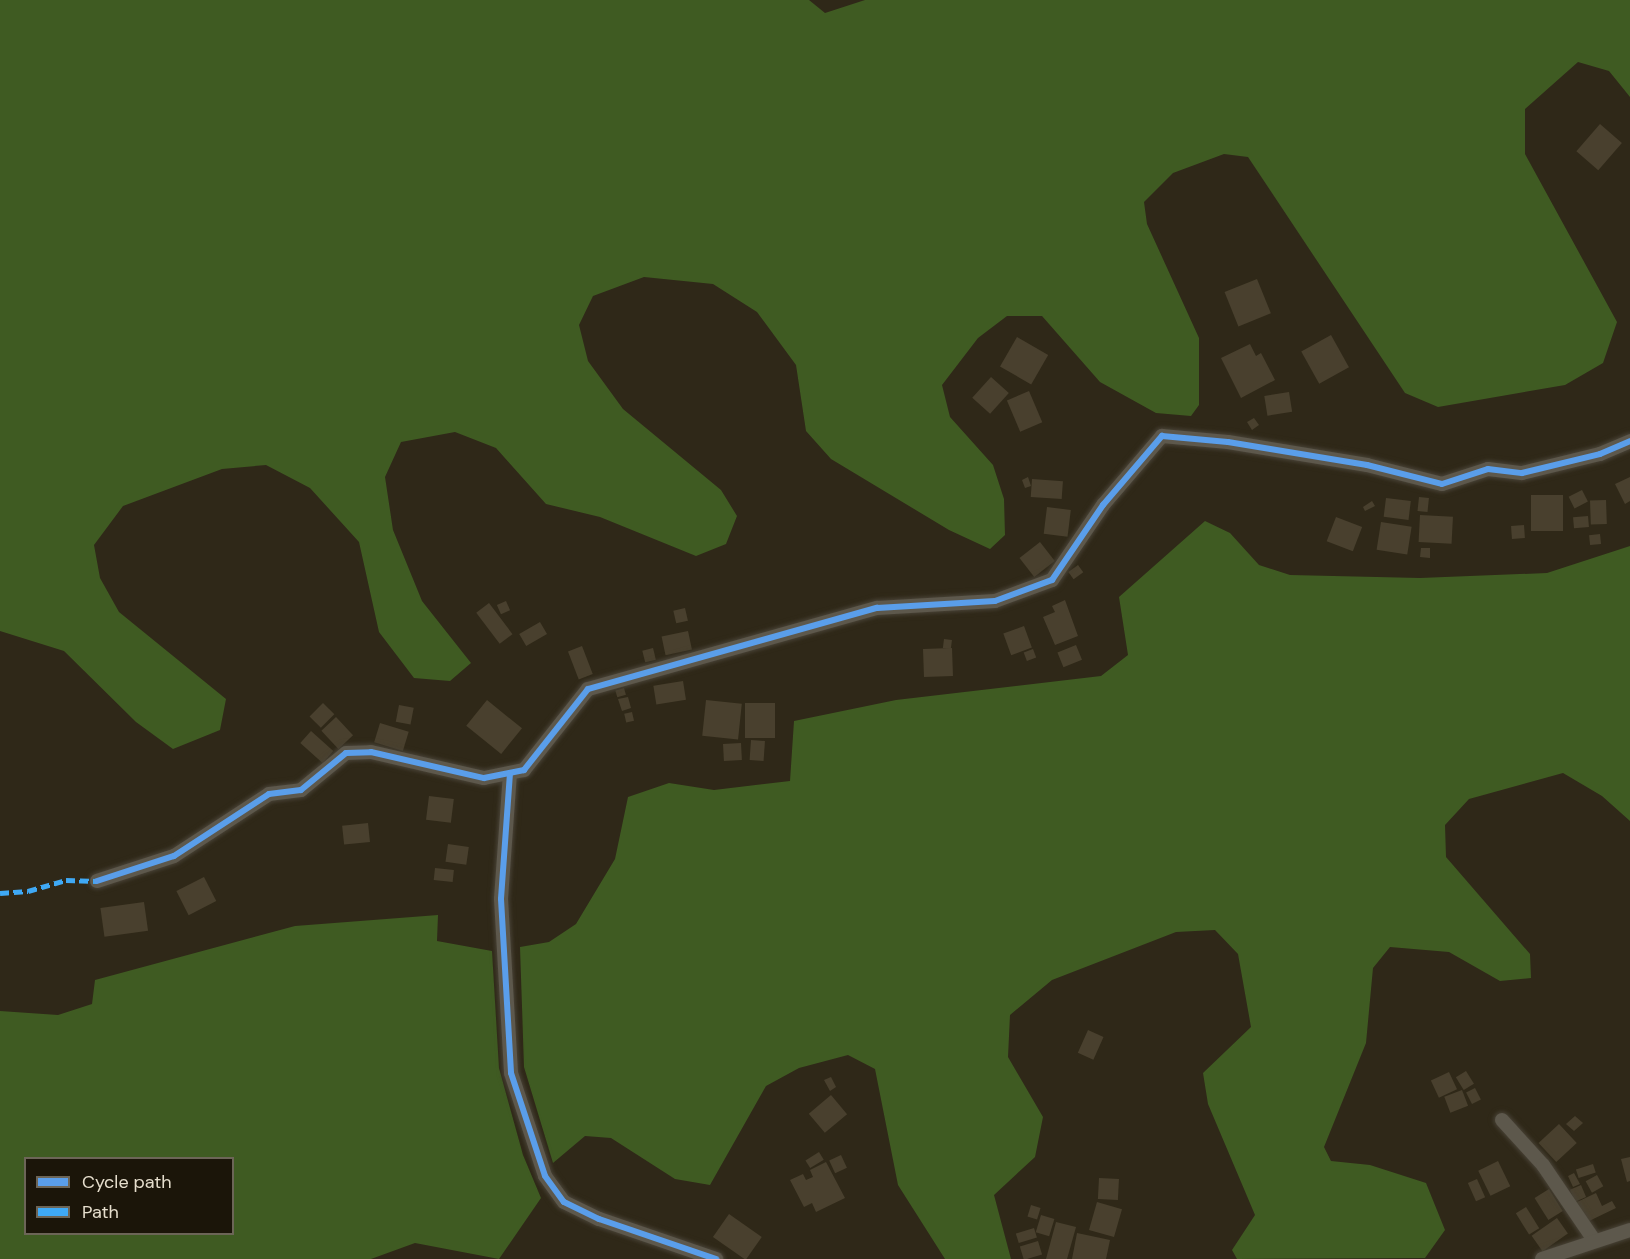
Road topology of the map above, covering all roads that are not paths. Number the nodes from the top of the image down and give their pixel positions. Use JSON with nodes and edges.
{"nodes":[{"id":1,"x":1630,"y":441,"type":"edge"},
{"id":2,"x":510,"y":773,"type":"junction"},
{"id":3,"x":97,"y":881,"type":"dead end"},
{"id":4,"x":1502,"y":1120,"type":"dead end"},
{"id":5,"x":1630,"y":1230,"type":"edge"},
{"id":6,"x":1594,"y":1240,"type":"junction"},
{"id":7,"x":716,"y":1259,"type":"edge"},
{"id":8,"x":1542,"y":1259,"type":"edge"}],
"edges":[{"from":1,"to":2,"type":"street"},
{"from":2,"to":3,"type":"street"},
{"from":2,"to":7,"type":"street"},
{"from":4,"to":6,"type":"street"},
{"from":5,"to":6,"type":"street"},
{"from":6,"to":8,"type":"street"}]}
